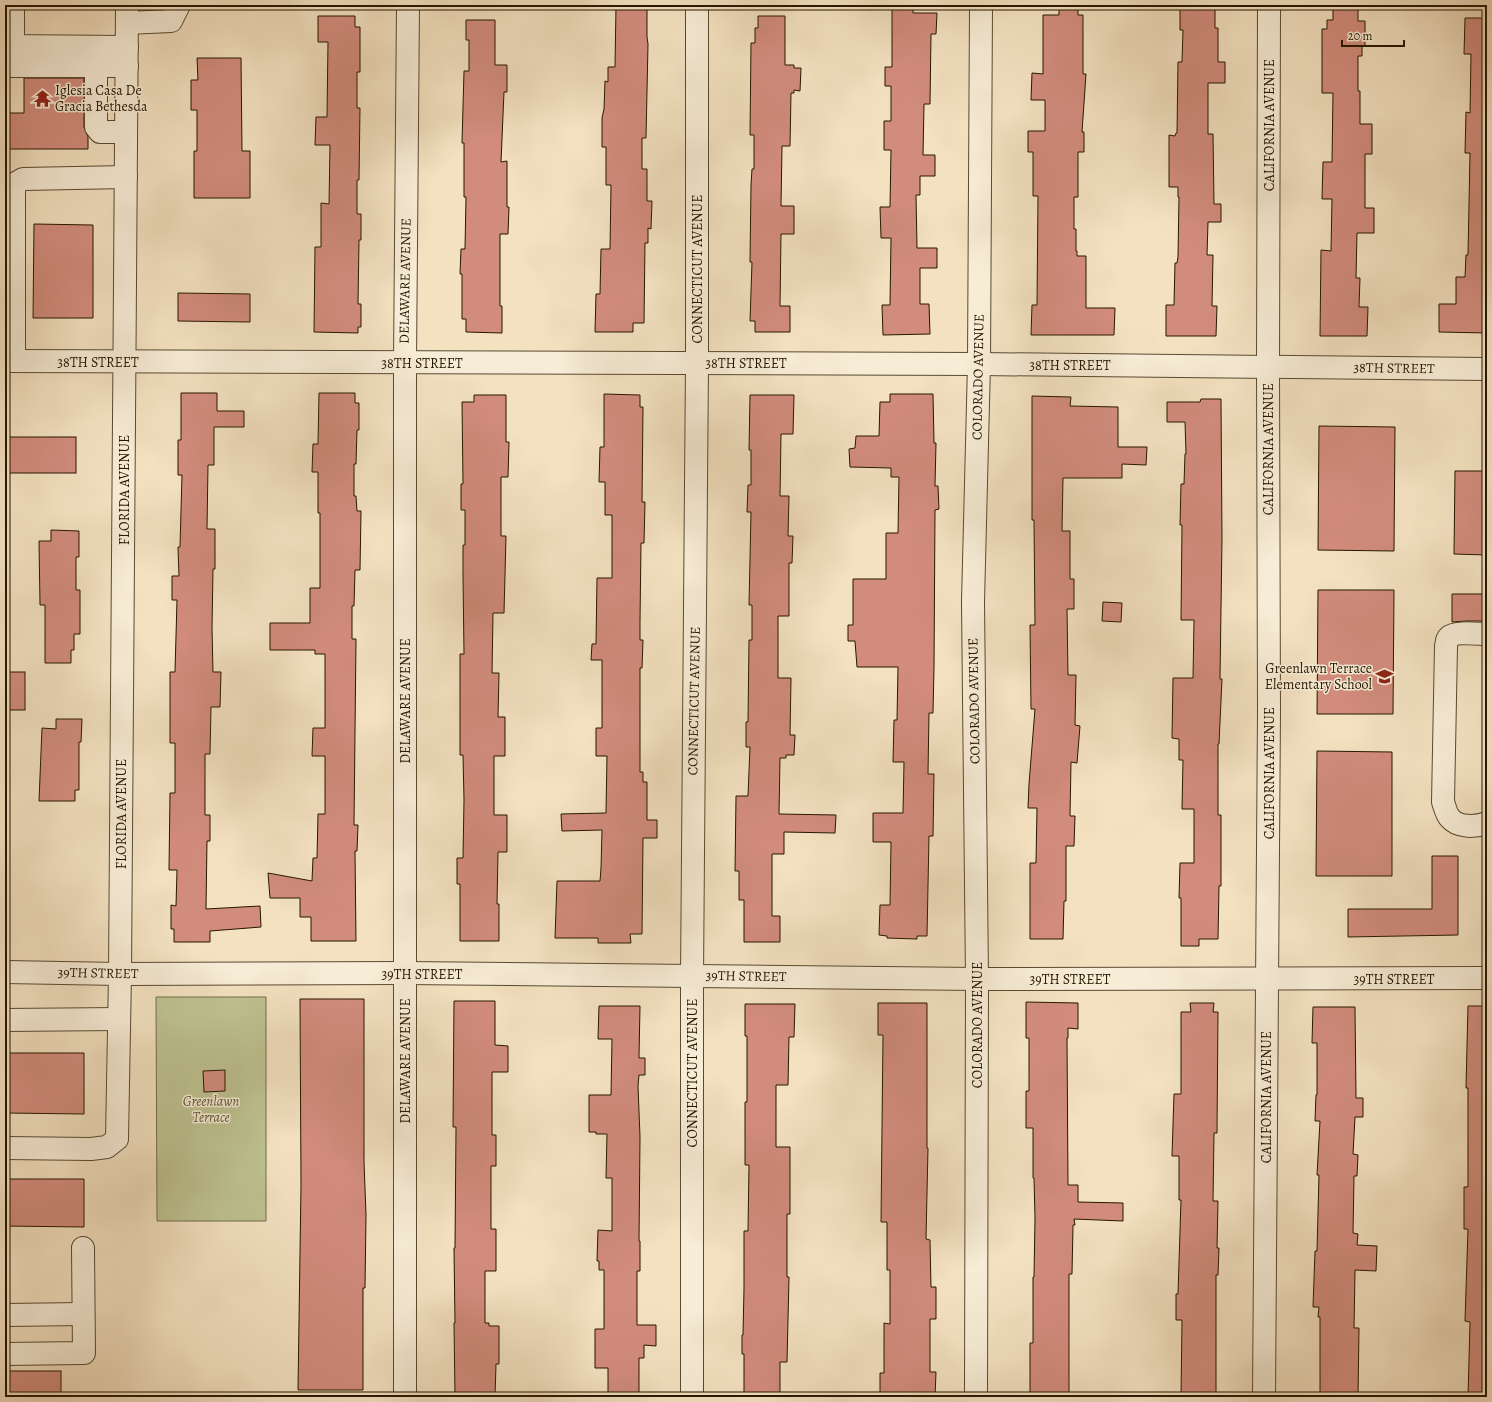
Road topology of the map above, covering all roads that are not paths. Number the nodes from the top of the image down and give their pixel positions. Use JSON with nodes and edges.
{"nodes":[{"id":1,"x":13,"y":5,"type":"edge"},
{"id":2,"x":179,"y":5,"type":"edge"},
{"id":3,"x":408,"y":5,"type":"edge"},
{"id":4,"x":697,"y":5,"type":"edge"},
{"id":5,"x":981,"y":5,"type":"edge"},
{"id":6,"x":1269,"y":5,"type":"edge"},
{"id":7,"x":127,"y":14,"type":"edge"},
{"id":8,"x":8,"y":53,"type":"edge"},
{"id":9,"x":127,"y":56,"type":"junction"},
{"id":10,"x":96,"y":66,"type":"junction"},
{"id":11,"x":96,"y":98,"type":"junction"},
{"id":12,"x":126,"y":98,"type":"junction"},
{"id":13,"x":126,"y":132,"type":"junction"},
{"id":14,"x":126,"y":177,"type":"junction"},
{"id":15,"x":9,"y":361,"type":"edge"},
{"id":16,"x":125,"y":362,"type":"junction"},
{"id":17,"x":404,"y":363,"type":"junction"},
{"id":18,"x":697,"y":363,"type":"junction"},
{"id":19,"x":979,"y":364,"type":"junction"},
{"id":20,"x":1268,"y":367,"type":"junction"},
{"id":21,"x":1487,"y":369,"type":"edge"},
{"id":22,"x":1487,"y":634,"type":"edge"},
{"id":23,"x":1487,"y":823,"type":"edge"},
{"id":24,"x":5,"y":972,"type":"edge"},
{"id":25,"x":405,"y":973,"type":"junction"},
{"id":26,"x":120,"y":974,"type":"junction"},
{"id":27,"x":692,"y":976,"type":"junction"},
{"id":28,"x":1487,"y":978,"type":"edge"},
{"id":29,"x":977,"y":979,"type":"junction"},
{"id":30,"x":1267,"y":979,"type":"junction"},
{"id":31,"x":119,"y":1019,"type":"junction"},
{"id":32,"x":5,"y":1020,"type":"edge"},
{"id":33,"x":5,"y":1148,"type":"edge"},
{"id":34,"x":83,"y":1248,"type":"dead end"},
{"id":35,"x":83,"y":1314,"type":"junction"},
{"id":36,"x":5,"y":1315,"type":"edge"},
{"id":37,"x":5,"y":1354,"type":"edge"},
{"id":38,"x":405,"y":1397,"type":"edge"},
{"id":39,"x":692,"y":1397,"type":"edge"},
{"id":40,"x":976,"y":1397,"type":"edge"},
{"id":41,"x":1264,"y":1397,"type":"edge"}],
"edges":[{"from":1,"to":8,"type":"street"},
{"from":2,"to":7,"type":"street"},
{"from":3,"to":17,"type":"street","name":"DELAWARE AVENUE"},
{"from":4,"to":18,"type":"street","name":"CONNECTICUT AVENUE"},
{"from":5,"to":19,"type":"street","name":"COLORADO AVENUE"},
{"from":6,"to":20,"type":"street","name":"CALIFORNIA AVENUE"},
{"from":7,"to":9,"type":"street","name":"FLORIDA AVENUE"},
{"from":8,"to":9,"type":"street"},
{"from":8,"to":10,"type":"street"},
{"from":9,"to":10,"type":"street"},
{"from":9,"to":12,"type":"street","name":"FLORIDA AVENUE"},
{"from":10,"to":11,"type":"street"},
{"from":11,"to":12,"type":"street"},
{"from":11,"to":13,"type":"street"},
{"from":12,"to":13,"type":"street","name":"FLORIDA AVENUE"},
{"from":13,"to":14,"type":"street","name":"FLORIDA AVENUE"},
{"from":14,"to":15,"type":"street"},
{"from":14,"to":16,"type":"street","name":"FLORIDA AVENUE"},
{"from":15,"to":16,"type":"street","name":"38TH STREET"},
{"from":16,"to":17,"type":"street","name":"38TH STREET"},
{"from":16,"to":26,"type":"street","name":"FLORIDA AVENUE"},
{"from":17,"to":18,"type":"street","name":"38TH STREET"},
{"from":17,"to":25,"type":"street","name":"DELAWARE AVENUE"},
{"from":18,"to":19,"type":"street","name":"38TH STREET"},
{"from":18,"to":27,"type":"street","name":"CONNECTICUT AVENUE"},
{"from":19,"to":20,"type":"street","name":"38TH STREET"},
{"from":19,"to":29,"type":"street","name":"COLORADO AVENUE"},
{"from":20,"to":21,"type":"street","name":"38TH STREET"},
{"from":20,"to":30,"type":"street","name":"CALIFORNIA AVENUE"},
{"from":22,"to":23,"type":"street"},
{"from":24,"to":26,"type":"street","name":"39TH STREET"},
{"from":25,"to":26,"type":"street","name":"39TH STREET"},
{"from":25,"to":27,"type":"street","name":"39TH STREET"},
{"from":25,"to":38,"type":"street","name":"DELAWARE AVENUE"},
{"from":26,"to":31,"type":"street","name":"FLORIDA AVENUE"},
{"from":27,"to":29,"type":"street","name":"39TH STREET"},
{"from":27,"to":39,"type":"street","name":"CONNECTICUT AVENUE"},
{"from":28,"to":30,"type":"street","name":"39TH STREET"},
{"from":29,"to":30,"type":"street","name":"39TH STREET"},
{"from":29,"to":40,"type":"street","name":"COLORADO AVENUE"},
{"from":30,"to":41,"type":"street","name":"CALIFORNIA AVENUE"},
{"from":31,"to":32,"type":"street"},
{"from":31,"to":33,"type":"street","name":"FLORIDA AVENUE"},
{"from":34,"to":35,"type":"street"},
{"from":35,"to":36,"type":"street"},
{"from":35,"to":37,"type":"street"}]}
